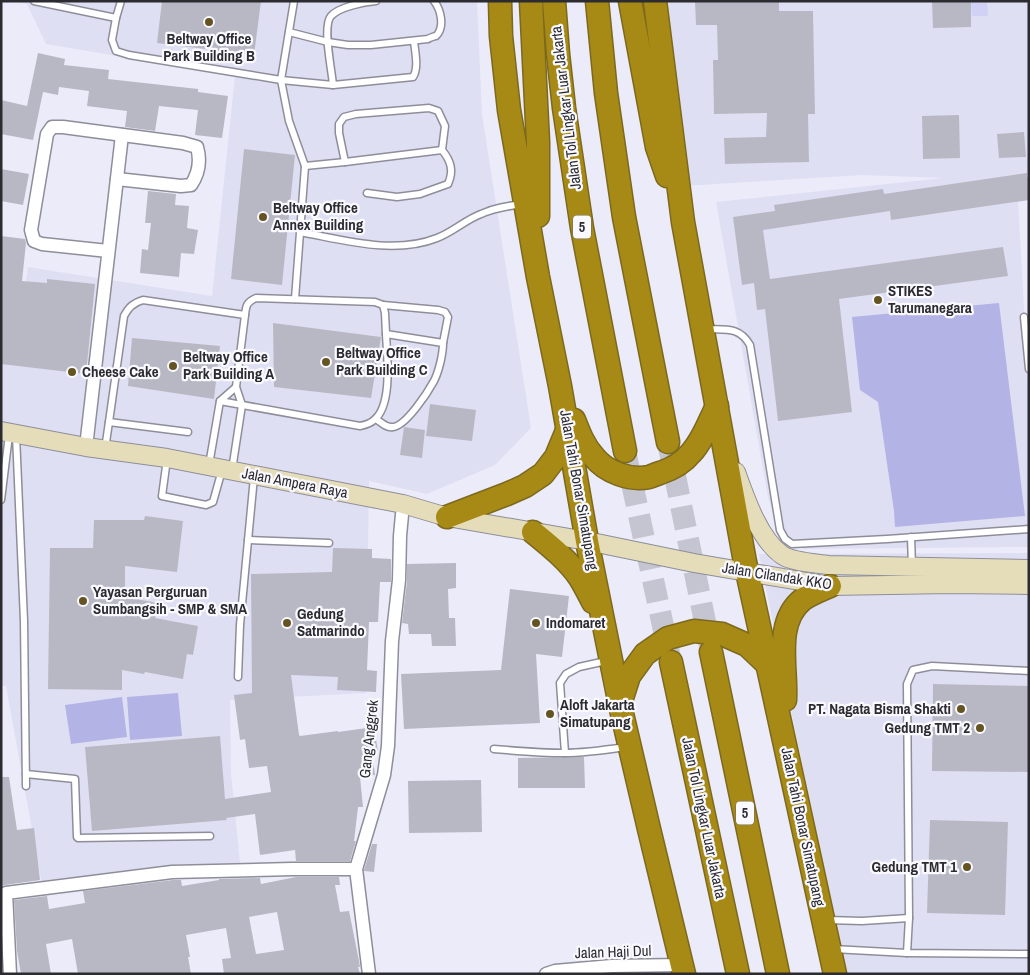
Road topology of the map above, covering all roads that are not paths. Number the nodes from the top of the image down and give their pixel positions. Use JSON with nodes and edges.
{"nodes":[{"id":1,"x":34,"y":1,"type":"edge"},
{"id":2,"x":120,"y":1,"type":"edge"},
{"id":3,"x":294,"y":1,"type":"edge"},
{"id":4,"x":372,"y":1,"type":"edge"},
{"id":5,"x":376,"y":1,"type":"edge"},
{"id":6,"x":434,"y":1,"type":"edge"},
{"id":7,"x":500,"y":1,"type":"edge"},
{"id":8,"x":532,"y":1,"type":"edge"},
{"id":9,"x":554,"y":1,"type":"edge"},
{"id":10,"x":597,"y":1,"type":"edge"},
{"id":11,"x":630,"y":1,"type":"edge"},
{"id":12,"x":655,"y":1,"type":"edge"},
{"id":13,"x":116,"y":18,"type":"junction"},
{"id":14,"x":289,"y":32,"type":"junction"},
{"id":15,"x":414,"y":41,"type":"junction"},
{"id":16,"x":328,"y":42,"type":"junction"},
{"id":17,"x":281,"y":80,"type":"junction"},
{"id":18,"x":333,"y":85,"type":"junction"},
{"id":19,"x":122,"y":135,"type":"junction"},
{"id":20,"x":442,"y":150,"type":"junction"},
{"id":21,"x":345,"y":162,"type":"junction"},
{"id":22,"x":305,"y":166,"type":"junction"},
{"id":23,"x":117,"y":179,"type":"junction"},
{"id":24,"x":367,"y":193,"type":"dead end"},
{"id":25,"x":515,"y":205,"type":"junction"},
{"id":26,"x":683,"y":222,"type":"junction"},
{"id":27,"x":300,"y":232,"type":"junction"},
{"id":28,"x":108,"y":251,"type":"junction"},
{"id":29,"x":538,"y":277,"type":"junction"},
{"id":30,"x":295,"y":300,"type":"junction"},
{"id":31,"x":383,"y":305,"type":"junction"},
{"id":32,"x":245,"y":315,"type":"junction"},
{"id":33,"x":1024,"y":317,"type":"dead end"},
{"id":34,"x":702,"y":328,"type":"junction"},
{"id":35,"x":386,"y":334,"type":"junction"},
{"id":36,"x":444,"y":342,"type":"junction"},
{"id":37,"x":1029,"y":369,"type":"edge"},
{"id":38,"x":560,"y":386,"type":"junction"},
{"id":39,"x":236,"y":387,"type":"junction"},
{"id":40,"x":220,"y":401,"type":"junction"},
{"id":41,"x":242,"y":405,"type":"junction"},
{"id":42,"x":717,"y":406,"type":"junction"},
{"id":43,"x":376,"y":418,"type":"junction"},
{"id":44,"x":109,"y":422,"type":"junction"},
{"id":45,"x":568,"y":428,"type":"junction"},
{"id":46,"x":188,"y":432,"type":"dead end"},
{"id":47,"x":722,"y":432,"type":"junction"},
{"id":48,"x":9,"y":433,"type":"edge"},
{"id":49,"x":668,"y":442,"type":"tunnel mouth"},
{"id":50,"x":86,"y":448,"type":"junction"},
{"id":51,"x":104,"y":450,"type":"junction"},
{"id":52,"x":626,"y":451,"type":"tunnel mouth"},
{"id":53,"x":167,"y":458,"type":"junction"},
{"id":54,"x":221,"y":469,"type":"junction"},
{"id":55,"x":254,"y":475,"type":"junction"},
{"id":56,"x":1,"y":500,"type":"edge"},
{"id":57,"x":403,"y":504,"type":"junction"},
{"id":58,"x":447,"y":517,"type":"junction"},
{"id":59,"x":1029,"y":529,"type":"edge"},
{"id":60,"x":533,"y":532,"type":"junction"},
{"id":61,"x":911,"y":537,"type":"junction"},
{"id":62,"x":248,"y":540,"type":"junction"},
{"id":63,"x":329,"y":542,"type":"dead end"},
{"id":64,"x":587,"y":542,"type":"junction"},
{"id":65,"x":912,"y":566,"type":"junction"},
{"id":66,"x":1029,"y":569,"type":"edge"},
{"id":67,"x":747,"y":572,"type":"junction"},
{"id":68,"x":830,"y":586,"type":"junction"},
{"id":69,"x":1029,"y":586,"type":"edge"},
{"id":70,"x":604,"y":623,"type":"junction"},
{"id":71,"x":711,"y":652,"type":"tunnel mouth"},
{"id":72,"x":612,"y":660,"type":"junction"},
{"id":73,"x":670,"y":662,"type":"tunnel mouth"},
{"id":74,"x":767,"y":664,"type":"junction"},
{"id":75,"x":1029,"y":671,"type":"edge"},
{"id":76,"x":238,"y":677,"type":"dead end"},
{"id":77,"x":620,"y":705,"type":"junction"},
{"id":78,"x":783,"y":734,"type":"junction"},
{"id":79,"x":630,"y":747,"type":"junction"},
{"id":80,"x":494,"y":749,"type":"dead end"},
{"id":81,"x":565,"y":753,"type":"junction"},
{"id":82,"x":26,"y":774,"type":"junction"},
{"id":83,"x":26,"y":786,"type":"dead end"},
{"id":84,"x":210,"y":836,"type":"dead end"},
{"id":85,"x":356,"y":869,"type":"junction"},
{"id":86,"x":4,"y":893,"type":"edge"},
{"id":87,"x":908,"y":918,"type":"junction"},
{"id":88,"x":824,"y":920,"type":"junction"},
{"id":89,"x":830,"y":948,"type":"junction"},
{"id":90,"x":907,"y":953,"type":"junction"},
{"id":91,"x":1029,"y":954,"type":"edge"},
{"id":92,"x":683,"y":970,"type":"edge"},
{"id":93,"x":10,"y":974,"type":"edge"},
{"id":94,"x":369,"y":974,"type":"edge"},
{"id":95,"x":546,"y":974,"type":"edge"},
{"id":96,"x":738,"y":974,"type":"edge"},
{"id":97,"x":778,"y":974,"type":"edge"},
{"id":98,"x":835,"y":974,"type":"edge"}],
"edges":[{"from":1,"to":13,"type":"lane"},
{"from":2,"to":13,"type":"lane"},
{"from":3,"to":14,"type":"lane"},
{"from":4,"to":5,"type":"lane"},
{"from":4,"to":16,"type":"lane"},
{"from":6,"to":15,"type":"lane"},
{"from":7,"to":25,"type":"highway","name":"Jalan Tahi Bonar Simatupang"},
{"from":8,"to":29,"type":"highway"},
{"from":9,"to":52,"type":"highway","name":"Jalan Tol Lingkar Luar Jakarta","number":"5"},
{"from":10,"to":49,"type":"highway"},
{"from":11,"to":26,"type":"highway"},
{"from":12,"to":26,"type":"highway","name":"Jalan Tahi Bonar Simatupang"},
{"from":13,"to":17,"type":"lane"},
{"from":14,"to":16,"type":"lane"},
{"from":14,"to":17,"type":"lane"},
{"from":15,"to":16,"type":"lane"},
{"from":15,"to":18,"type":"lane"},
{"from":16,"to":18,"type":"lane"},
{"from":17,"to":18,"type":"lane"},
{"from":17,"to":22,"type":"lane"},
{"from":19,"to":23,"type":"street"},
{"from":19,"to":23,"type":"street"},
{"from":19,"to":28,"type":"street"},
{"from":20,"to":21,"type":"lane"},
{"from":20,"to":21,"type":"lane"},
{"from":20,"to":24,"type":"lane"},
{"from":21,"to":22,"type":"lane"},
{"from":22,"to":27,"type":"lane"},
{"from":23,"to":28,"type":"street"},
{"from":25,"to":27,"type":"lane"},
{"from":25,"to":29,"type":"highway","name":"Jalan Tahi Bonar Simatupang"},
{"from":26,"to":34,"type":"highway","name":"Jalan Tahi Bonar Simatupang"},
{"from":27,"to":30,"type":"lane"},
{"from":28,"to":50,"type":"street"},
{"from":29,"to":38,"type":"highway","name":"Jalan Tahi Bonar Simatupang"},
{"from":30,"to":31,"type":"lane"},
{"from":30,"to":32,"type":"lane"},
{"from":31,"to":35,"type":"lane"},
{"from":31,"to":36,"type":"lane"},
{"from":32,"to":39,"type":"lane"},
{"from":32,"to":44,"type":"lane"},
{"from":33,"to":37,"type":"lane"},
{"from":34,"to":42,"type":"highway","name":"Jalan Tahi Bonar Simatupang"},
{"from":34,"to":61,"type":"lane"},
{"from":35,"to":36,"type":"lane"},
{"from":35,"to":43,"type":"lane"},
{"from":36,"to":43,"type":"lane"},
{"from":38,"to":42,"type":"highway"},
{"from":38,"to":45,"type":"highway","name":"Jalan Tahi Bonar Simatupang"},
{"from":39,"to":40,"type":"lane"},
{"from":39,"to":41,"type":"lane"},
{"from":40,"to":41,"type":"lane"},
{"from":40,"to":54,"type":"lane"},
{"from":41,"to":43,"type":"lane"},
{"from":41,"to":54,"type":"lane"},
{"from":42,"to":47,"type":"highway","name":"Jalan Tahi Bonar Simatupang"},
{"from":44,"to":46,"type":"lane"},
{"from":44,"to":51,"type":"lane"},
{"from":45,"to":58,"type":"highway"},
{"from":45,"to":64,"type":"highway","name":"Jalan Tahi Bonar Simatupang"},
{"from":47,"to":65,"type":"street","name":"Jalan Cilandak KKO"},
{"from":47,"to":67,"type":"highway","name":"Jalan Tahi Bonar Simatupang"},
{"from":48,"to":50,"type":"street","name":"Jalan Ampera Raya"},
{"from":48,"to":56,"type":"lane"},
{"from":48,"to":82,"type":"lane"},
{"from":50,"to":51,"type":"street","name":"Jalan Ampera Raya"},
{"from":51,"to":53,"type":"street","name":"Jalan Ampera Raya"},
{"from":53,"to":54,"type":"street","name":"Jalan Ampera Raya"},
{"from":53,"to":54,"type":"lane"},
{"from":54,"to":55,"type":"street","name":"Jalan Ampera Raya"},
{"from":55,"to":57,"type":"street","name":"Jalan Ampera Raya"},
{"from":55,"to":62,"type":"lane"},
{"from":57,"to":58,"type":"street","name":"Jalan Ampera Raya"},
{"from":57,"to":85,"type":"street","name":"Gang Anggrek"},
{"from":58,"to":60,"type":"street","name":"Jalan Ampera Raya"},
{"from":59,"to":61,"type":"lane"},
{"from":60,"to":64,"type":"street","name":"Jalan Ampera Raya"},
{"from":60,"to":70,"type":"highway"},
{"from":61,"to":65,"type":"lane"},
{"from":62,"to":63,"type":"lane"},
{"from":62,"to":76,"type":"lane"},
{"from":64,"to":67,"type":"street","name":"Jalan Cilandak KKO"},
{"from":64,"to":70,"type":"highway","name":"Jalan Tahi Bonar Simatupang"},
{"from":65,"to":66,"type":"street","name":"Jalan Cilandak KKO"},
{"from":67,"to":68,"type":"street","name":"Jalan Cilandak KKO"},
{"from":67,"to":74,"type":"highway","name":"Jalan Tahi Bonar Simatupang"},
{"from":68,"to":69,"type":"street","name":"Jalan Cilandak KKO"},
{"from":68,"to":78,"type":"highway"},
{"from":70,"to":72,"type":"highway","name":"Jalan Tahi Bonar Simatupang"},
{"from":71,"to":97,"type":"highway","number":"5"},
{"from":72,"to":77,"type":"highway","name":"Jalan Tahi Bonar Simatupang"},
{"from":72,"to":81,"type":"lane"},
{"from":73,"to":96,"type":"highway","name":"Jalan Tol Lingkar Luar Jakarta"},
{"from":74,"to":77,"type":"highway"},
{"from":74,"to":78,"type":"highway","name":"Jalan Tahi Bonar Simatupang"},
{"from":75,"to":87,"type":"lane"},
{"from":77,"to":79,"type":"highway","name":"Jalan Tahi Bonar Simatupang"},
{"from":78,"to":88,"type":"highway","name":"Jalan Tahi Bonar Simatupang"},
{"from":79,"to":81,"type":"lane"},
{"from":79,"to":92,"type":"highway","name":"Jalan Tahi Bonar Simatupang"},
{"from":80,"to":81,"type":"lane"},
{"from":82,"to":83,"type":"lane"},
{"from":82,"to":84,"type":"lane"},
{"from":85,"to":86,"type":"street"},
{"from":85,"to":94,"type":"street","name":"Gang Anggrek"},
{"from":86,"to":93,"type":"street"},
{"from":87,"to":88,"type":"lane"},
{"from":87,"to":90,"type":"lane"},
{"from":88,"to":89,"type":"highway","name":"Jalan Tahi Bonar Simatupang"},
{"from":89,"to":90,"type":"lane"},
{"from":89,"to":98,"type":"highway","name":"Jalan Tahi Bonar Simatupang"},
{"from":90,"to":91,"type":"lane"},
{"from":92,"to":95,"type":"street","name":"Jalan Haji Dul"}]}
